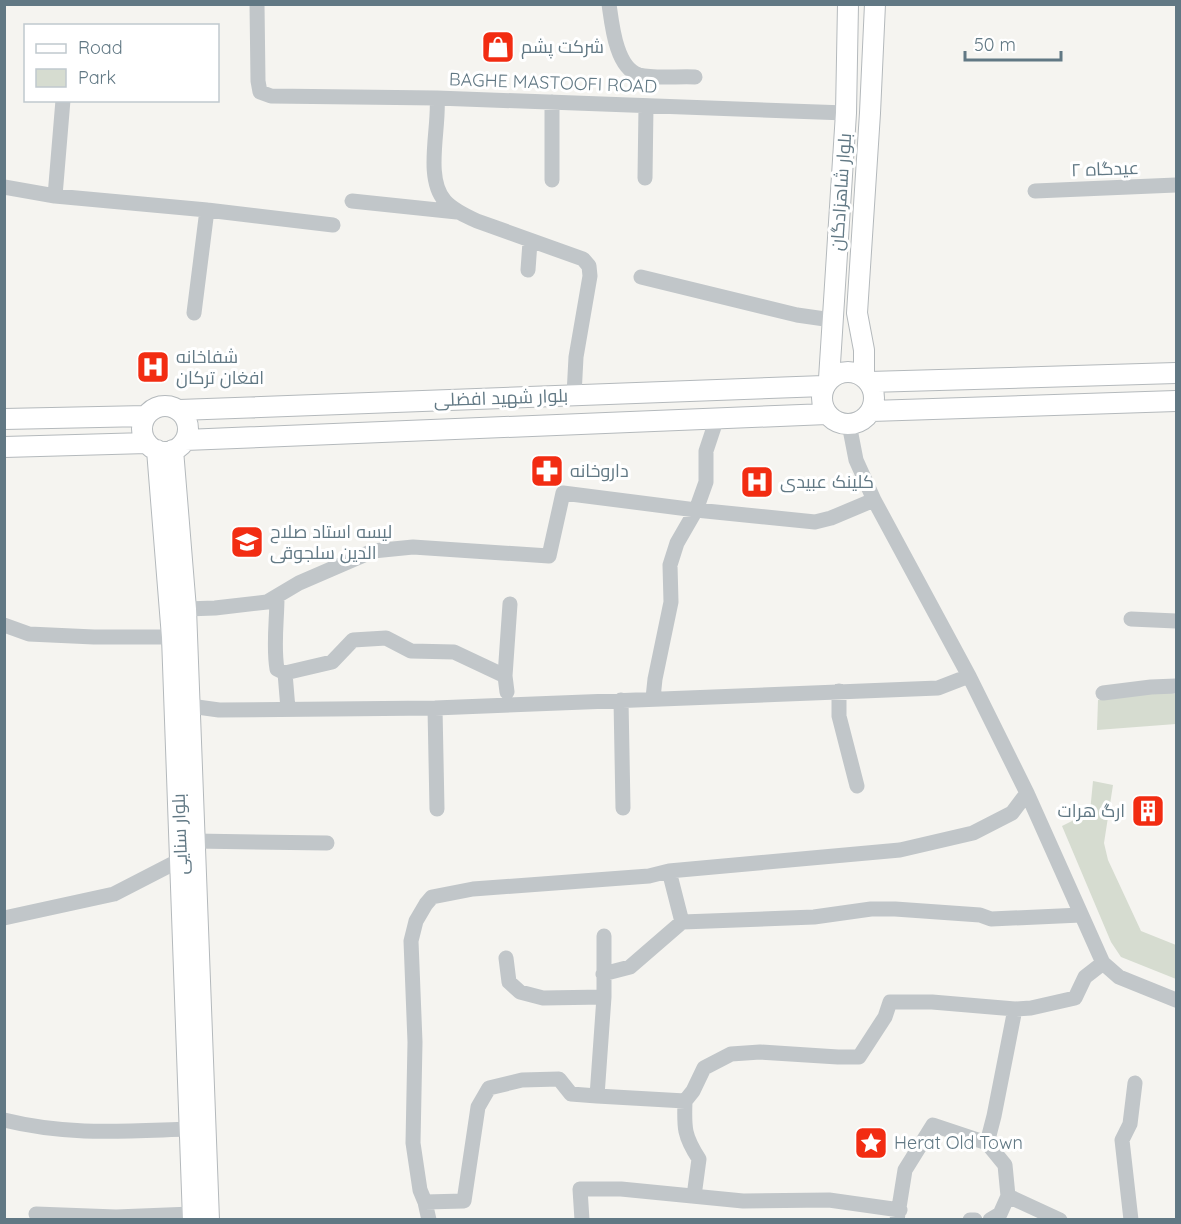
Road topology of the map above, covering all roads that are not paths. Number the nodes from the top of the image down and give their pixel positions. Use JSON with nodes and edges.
{"nodes":[{"id":1,"x":257,"y":4,"type":"edge"},
{"id":2,"x":609,"y":4,"type":"edge"},
{"id":3,"x":848,"y":4,"type":"edge"},
{"id":4,"x":875,"y":4,"type":"edge"},
{"id":5,"x":695,"y":77,"type":"dead end"},
{"id":6,"x":437,"y":98,"type":"junction"},
{"id":7,"x":63,"y":102,"type":"edge"},
{"id":8,"x":552,"y":102,"type":"junction"},
{"id":9,"x":646,"y":106,"type":"junction"},
{"id":10,"x":846,"y":113,"type":"junction"},
{"id":11,"x":645,"y":178,"type":"dead end"},
{"id":12,"x":552,"y":180,"type":"dead end"},
{"id":13,"x":1176,"y":185,"type":"edge"},
{"id":14,"x":4,"y":187,"type":"edge"},
{"id":15,"x":1035,"y":191,"type":"dead end"},
{"id":16,"x":56,"y":196,"type":"junction"},
{"id":17,"x":352,"y":201,"type":"dead end"},
{"id":18,"x":207,"y":210,"type":"junction"},
{"id":19,"x":460,"y":213,"type":"junction"},
{"id":20,"x":333,"y":225,"type":"dead end"},
{"id":21,"x":530,"y":242,"type":"junction"},
{"id":22,"x":528,"y":270,"type":"dead end"},
{"id":23,"x":641,"y":277,"type":"dead end"},
{"id":24,"x":194,"y":313,"type":"dead end"},
{"id":25,"x":832,"y":321,"type":"junction"},
{"id":26,"x":1176,"y":373,"type":"edge"},
{"id":27,"x":867,"y":379,"type":"junction"},
{"id":28,"x":826,"y":382,"type":"junction"},
{"id":29,"x":574,"y":395,"type":"junction"},
{"id":30,"x":1176,"y":400,"type":"edge"},
{"id":31,"x":179,"y":410,"type":"junction"},
{"id":32,"x":871,"y":411,"type":"junction"},
{"id":33,"x":826,"y":414,"type":"junction"},
{"id":34,"x":146,"y":416,"type":"junction"},
{"id":35,"x":717,"y":418,"type":"junction"},
{"id":36,"x":4,"y":419,"type":"edge"},
{"id":37,"x":849,"y":424,"type":"junction"},
{"id":38,"x":165,"y":446,"type":"junction"},
{"id":39,"x":4,"y":447,"type":"edge"},
{"id":40,"x":874,"y":500,"type":"junction"},
{"id":41,"x":696,"y":510,"type":"junction"},
{"id":42,"x":277,"y":597,"type":"junction"},
{"id":43,"x":510,"y":604,"type":"dead end"},
{"id":44,"x":186,"y":609,"type":"junction"},
{"id":45,"x":1131,"y":619,"type":"dead end"},
{"id":46,"x":1176,"y":621,"type":"edge"},
{"id":47,"x":4,"y":625,"type":"edge"},
{"id":48,"x":172,"y":637,"type":"junction"},
{"id":49,"x":285,"y":674,"type":"junction"},
{"id":50,"x":969,"y":676,"type":"junction"},
{"id":51,"x":1176,"y":686,"type":"edge"},
{"id":52,"x":839,"y":691,"type":"junction"},
{"id":53,"x":1103,"y":693,"type":"dead end"},
{"id":54,"x":653,"y":698,"type":"junction"},
{"id":55,"x":621,"y":700,"type":"junction"},
{"id":56,"x":190,"y":706,"type":"junction"},
{"id":57,"x":435,"y":708,"type":"junction"},
{"id":58,"x":288,"y":710,"type":"junction"},
{"id":59,"x":857,"y":786,"type":"dead end"},
{"id":60,"x":1027,"y":794,"type":"junction"},
{"id":61,"x":623,"y":808,"type":"dead end"},
{"id":62,"x":437,"y":809,"type":"dead end"},
{"id":63,"x":194,"y":841,"type":"junction"},
{"id":64,"x":327,"y":843,"type":"dead end"},
{"id":65,"x":180,"y":860,"type":"junction"},
{"id":66,"x":669,"y":871,"type":"junction"},
{"id":67,"x":1081,"y":915,"type":"junction"},
{"id":68,"x":4,"y":918,"type":"edge"},
{"id":69,"x":682,"y":922,"type":"junction"},
{"id":70,"x":603,"y":936,"type":"dead end"},
{"id":71,"x":506,"y":958,"type":"dead end"},
{"id":72,"x":1103,"y":963,"type":"junction"},
{"id":73,"x":603,"y":974,"type":"junction"},
{"id":74,"x":604,"y":997,"type":"junction"},
{"id":75,"x":1176,"y":1000,"type":"edge"},
{"id":76,"x":1015,"y":1009,"type":"junction"},
{"id":77,"x":1135,"y":1083,"type":"dead end"},
{"id":78,"x":597,"y":1096,"type":"junction"},
{"id":79,"x":685,"y":1101,"type":"junction"},
{"id":80,"x":4,"y":1120,"type":"edge"},
{"id":81,"x":189,"y":1129,"type":"junction"},
{"id":82,"x":987,"y":1143,"type":"junction"},
{"id":83,"x":694,"y":1196,"type":"junction"},
{"id":84,"x":1008,"y":1196,"type":"junction"},
{"id":85,"x":425,"y":1202,"type":"junction"},
{"id":86,"x":36,"y":1214,"type":"dead end"},
{"id":87,"x":899,"y":1215,"type":"edge"},
{"id":88,"x":198,"y":1218,"type":"edge"},
{"id":89,"x":429,"y":1220,"type":"edge"},
{"id":90,"x":582,"y":1220,"type":"edge"},
{"id":91,"x":970,"y":1220,"type":"edge"},
{"id":92,"x":975,"y":1220,"type":"edge"},
{"id":93,"x":990,"y":1220,"type":"edge"},
{"id":94,"x":1060,"y":1220,"type":"edge"},
{"id":95,"x":1131,"y":1220,"type":"edge"}],
"edges":[{"from":1,"to":6,"type":"street","name":"BAGHE MASTOOFI ROAD"},
{"from":2,"to":5,"type":"street"},
{"from":3,"to":10,"type":"main road","name":"بلوار شاهزادگان"},
{"from":4,"to":27,"type":"main road","name":"بلوار شاهزادگان"},
{"from":6,"to":8,"type":"street","name":"BAGHE MASTOOFI ROAD"},
{"from":6,"to":19,"type":"street"},
{"from":7,"to":16,"type":"street"},
{"from":8,"to":9,"type":"street","name":"BAGHE MASTOOFI ROAD"},
{"from":8,"to":12,"type":"street"},
{"from":9,"to":10,"type":"street","name":"BAGHE MASTOOFI ROAD"},
{"from":9,"to":11,"type":"street"},
{"from":10,"to":25,"type":"main road","name":"بلوار شاهزادگان"},
{"from":13,"to":15,"type":"street","name":"عیدگاه ۲"},
{"from":14,"to":16,"type":"street"},
{"from":16,"to":18,"type":"street"},
{"from":17,"to":19,"type":"street"},
{"from":18,"to":20,"type":"street"},
{"from":18,"to":24,"type":"street"},
{"from":19,"to":21,"type":"street"},
{"from":21,"to":22,"type":"street"},
{"from":21,"to":29,"type":"street"},
{"from":23,"to":25,"type":"street"},
{"from":25,"to":28,"type":"main road","name":"بلوار شاهزادگان"},
{"from":26,"to":27,"type":"main road"},
{"from":27,"to":28,"type":"main road"},
{"from":27,"to":32,"type":"main road"},
{"from":28,"to":29,"type":"main road","name":"بلوار شهید افضلی"},
{"from":28,"to":33,"type":"main road"},
{"from":29,"to":31,"type":"main road","name":"بلوار شهید افضلی"},
{"from":30,"to":32,"type":"main road"},
{"from":31,"to":34,"type":"main road"},
{"from":31,"to":38,"type":"main road"},
{"from":32,"to":37,"type":"main road"},
{"from":33,"to":35,"type":"main road","name":"بلوار شهید افضلی"},
{"from":33,"to":37,"type":"main road"},
{"from":34,"to":36,"type":"main road"},
{"from":34,"to":38,"type":"main road"},
{"from":35,"to":38,"type":"main road","name":"بلوار شهید افضلی"},
{"from":35,"to":41,"type":"street"},
{"from":37,"to":40,"type":"street"},
{"from":38,"to":39,"type":"main road","name":"بلوار شهید افضلی"},
{"from":38,"to":44,"type":"main road","name":"بلوار سنایی"},
{"from":38,"to":48,"type":"main road","name":"بلوار سنایی"},
{"from":40,"to":41,"type":"street"},
{"from":40,"to":50,"type":"street"},
{"from":41,"to":42,"type":"street"},
{"from":41,"to":54,"type":"street"},
{"from":42,"to":44,"type":"street"},
{"from":42,"to":49,"type":"street"},
{"from":43,"to":49,"type":"street"},
{"from":44,"to":56,"type":"main road","name":"بلوار سنایی"},
{"from":45,"to":46,"type":"street"},
{"from":47,"to":48,"type":"street"},
{"from":48,"to":65,"type":"main road","name":"بلوار سنایی"},
{"from":49,"to":58,"type":"street"},
{"from":50,"to":52,"type":"street"},
{"from":50,"to":60,"type":"street"},
{"from":51,"to":53,"type":"street"},
{"from":52,"to":54,"type":"street"},
{"from":52,"to":59,"type":"street"},
{"from":54,"to":55,"type":"street"},
{"from":55,"to":57,"type":"street"},
{"from":55,"to":61,"type":"street"},
{"from":56,"to":58,"type":"street"},
{"from":56,"to":63,"type":"main road","name":"بلوار سنایی"},
{"from":57,"to":58,"type":"street"},
{"from":57,"to":62,"type":"street"},
{"from":60,"to":66,"type":"street"},
{"from":60,"to":67,"type":"street"},
{"from":63,"to":64,"type":"street"},
{"from":63,"to":88,"type":"main road","name":"بلوار سنایی"},
{"from":65,"to":68,"type":"street"},
{"from":65,"to":81,"type":"main road","name":"بلوار سنایی"},
{"from":66,"to":69,"type":"street"},
{"from":66,"to":85,"type":"street"},
{"from":67,"to":69,"type":"street"},
{"from":67,"to":72,"type":"street"},
{"from":69,"to":73,"type":"street"},
{"from":70,"to":73,"type":"street"},
{"from":71,"to":74,"type":"street"},
{"from":72,"to":75,"type":"street"},
{"from":72,"to":76,"type":"street"},
{"from":73,"to":74,"type":"street"},
{"from":74,"to":78,"type":"street"},
{"from":76,"to":79,"type":"street"},
{"from":76,"to":82,"type":"street"},
{"from":77,"to":95,"type":"street"},
{"from":78,"to":79,"type":"street"},
{"from":78,"to":85,"type":"street"},
{"from":79,"to":83,"type":"street"},
{"from":80,"to":81,"type":"street"},
{"from":81,"to":88,"type":"main road","name":"بلوار سنایی"},
{"from":82,"to":84,"type":"street"},
{"from":82,"to":87,"type":"street"},
{"from":83,"to":87,"type":"street"},
{"from":83,"to":90,"type":"street"},
{"from":84,"to":93,"type":"street"},
{"from":84,"to":94,"type":"street"},
{"from":85,"to":89,"type":"street"},
{"from":86,"to":88,"type":"street"},
{"from":91,"to":92,"type":"street"}]}
